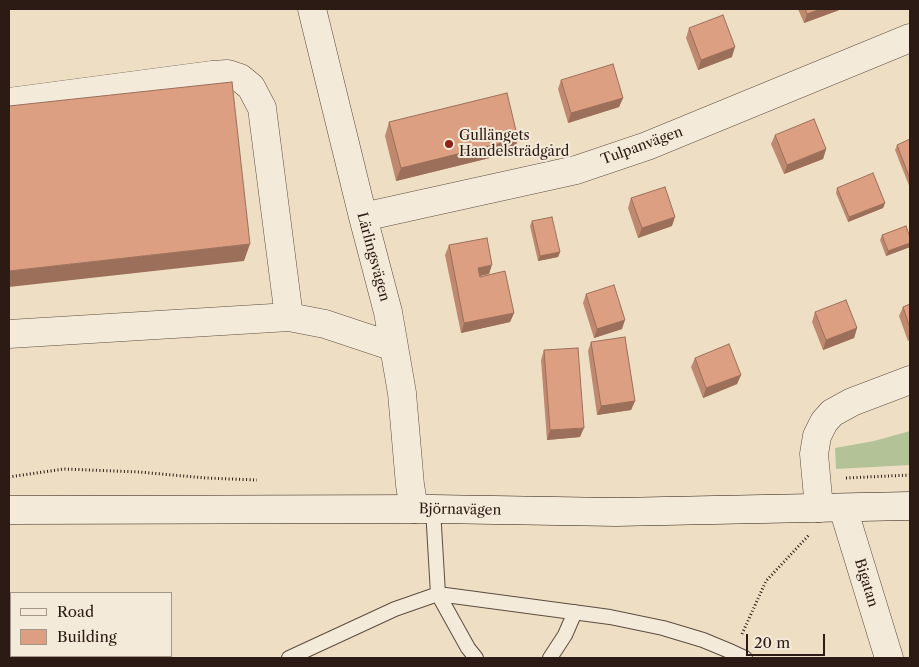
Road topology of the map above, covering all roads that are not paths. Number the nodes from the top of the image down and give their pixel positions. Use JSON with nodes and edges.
{"nodes":[{"id":1,"x":312,"y":9,"type":"edge"},
{"id":2,"x":910,"y":38,"type":"edge"},
{"id":3,"x":9,"y":102,"type":"edge"},
{"id":4,"x":362,"y":217,"type":"junction"},
{"id":5,"x":290,"y":317,"type":"junction"},
{"id":6,"x":9,"y":334,"type":"edge"},
{"id":7,"x":394,"y":347,"type":"junction"},
{"id":8,"x":910,"y":380,"type":"edge"},
{"id":9,"x":910,"y":506,"type":"edge"},
{"id":10,"x":831,"y":508,"type":"junction"},
{"id":11,"x":423,"y":509,"type":"junction"},
{"id":12,"x":9,"y":510,"type":"edge"},
{"id":13,"x":438,"y":594,"type":"junction"},
{"id":14,"x":574,"y":612,"type":"junction"},
{"id":15,"x":741,"y":656,"type":"edge"},
{"id":16,"x":289,"y":658,"type":"edge"},
{"id":17,"x":476,"y":658,"type":"edge"},
{"id":18,"x":550,"y":658,"type":"edge"},
{"id":19,"x":889,"y":658,"type":"edge"}],
"edges":[{"from":1,"to":4,"type":"street","name":"Lärlingsvägen"},
{"from":2,"to":4,"type":"street","name":"Tulpanvägen"},
{"from":3,"to":5,"type":"street"},
{"from":4,"to":7,"type":"street","name":"Lärlingsvägen"},
{"from":5,"to":6,"type":"street"},
{"from":5,"to":7,"type":"street"},
{"from":7,"to":11,"type":"street","name":"Lärlingsvägen"},
{"from":8,"to":10,"type":"street","name":"Bigatan"},
{"from":9,"to":10,"type":"street","name":"Björnavägen"},
{"from":10,"to":11,"type":"street","name":"Björnavägen"},
{"from":10,"to":19,"type":"street","name":"Bigatan"},
{"from":11,"to":12,"type":"street","name":"Björnavägen"},
{"from":11,"to":13,"type":"lane"},
{"from":13,"to":14,"type":"lane"},
{"from":13,"to":16,"type":"lane"},
{"from":13,"to":17,"type":"lane"},
{"from":14,"to":15,"type":"lane"},
{"from":14,"to":18,"type":"lane"}]}
